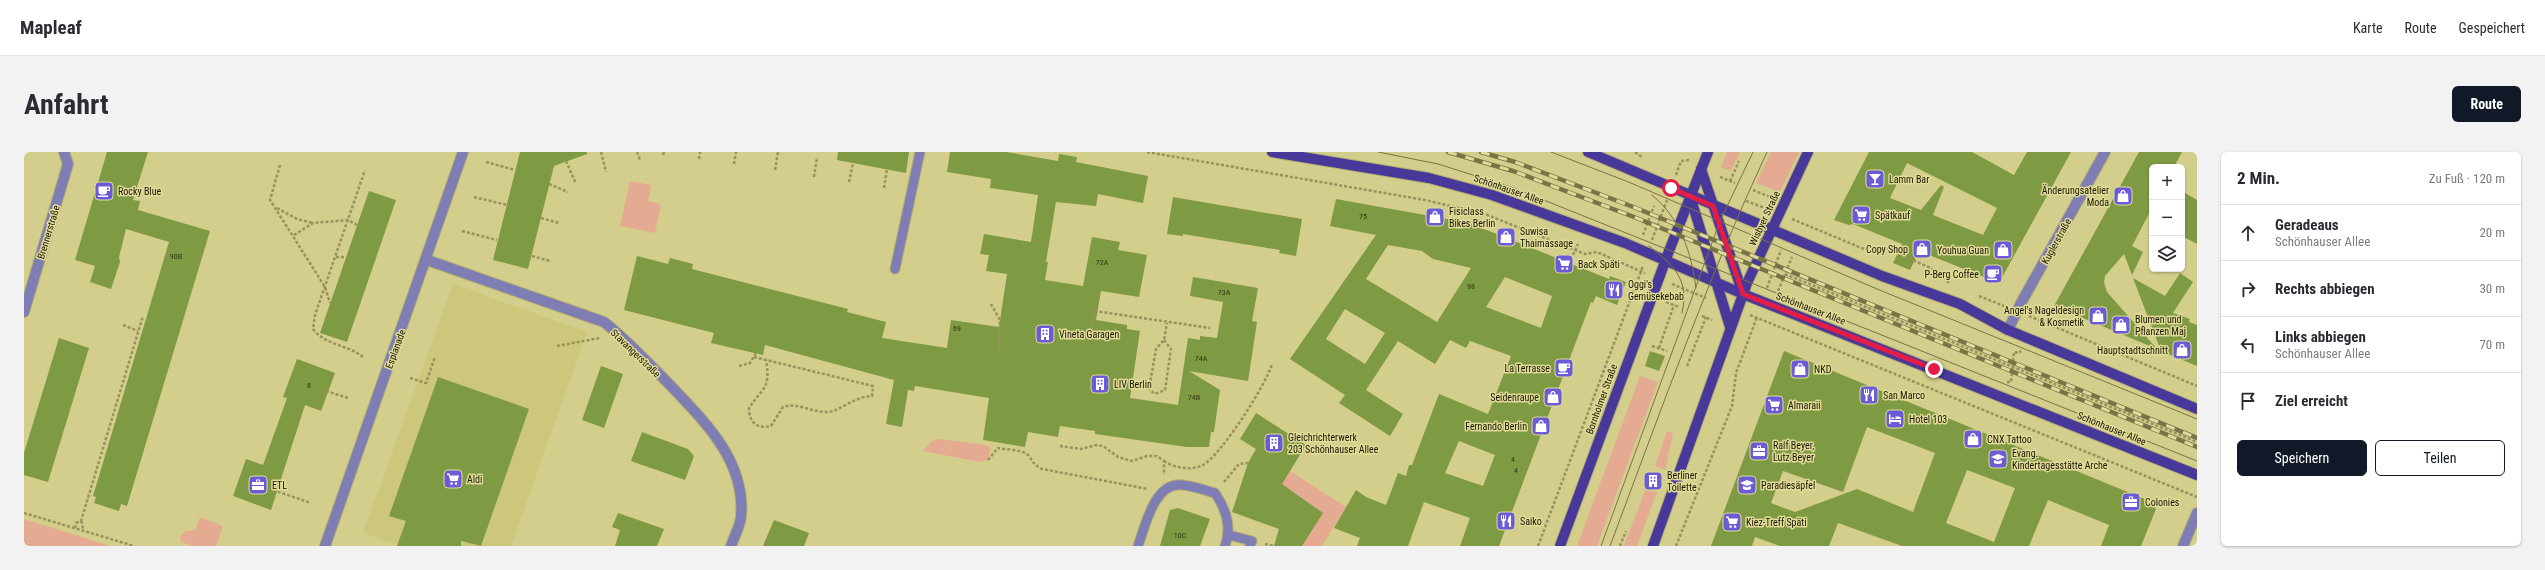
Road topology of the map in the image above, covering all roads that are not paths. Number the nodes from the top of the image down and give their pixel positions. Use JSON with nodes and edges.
{"nodes":[{"id":1,"x":64,"y":152,"type":"edge"},
{"id":2,"x":463,"y":152,"type":"edge"},
{"id":3,"x":920,"y":152,"type":"edge"},
{"id":4,"x":1272,"y":152,"type":"edge"},
{"id":5,"x":1588,"y":152,"type":"edge"},
{"id":6,"x":1808,"y":152,"type":"edge"},
{"id":7,"x":2105,"y":152,"type":"edge"},
{"id":8,"x":1707,"y":155,"type":"edge"},
{"id":9,"x":1701,"y":169,"type":"junction"},
{"id":10,"x":1690,"y":196,"type":"junction"},
{"id":11,"x":1713,"y":206,"type":"junction"},
{"id":12,"x":1770,"y":231,"type":"junction"},
{"id":13,"x":427,"y":260,"type":"junction"},
{"id":14,"x":1665,"y":260,"type":"junction"},
{"id":15,"x":895,"y":269,"type":"dead end"},
{"id":16,"x":1716,"y":282,"type":"junction"},
{"id":17,"x":1743,"y":294,"type":"junction"},
{"id":18,"x":24,"y":312,"type":"edge"},
{"id":19,"x":1730,"y":327,"type":"junction"},
{"id":20,"x":2008,"y":330,"type":"junction"},
{"id":21,"x":2197,"y":409,"type":"edge"},
{"id":22,"x":2197,"y":475,"type":"edge"},
{"id":23,"x":2197,"y":513,"type":"edge"},
{"id":24,"x":1229,"y":535,"type":"junction"},
{"id":25,"x":325,"y":546,"type":"edge"},
{"id":26,"x":731,"y":546,"type":"edge"},
{"id":27,"x":1138,"y":546,"type":"edge"},
{"id":28,"x":1225,"y":546,"type":"edge"},
{"id":29,"x":1250,"y":546,"type":"edge"},
{"id":30,"x":1560,"y":546,"type":"edge"},
{"id":31,"x":1652,"y":546,"type":"edge"},
{"id":32,"x":2183,"y":546,"type":"edge"}],
"edges":[{"from":1,"to":18,"type":"street","name":"Brennerstraße"},
{"from":2,"to":13,"type":"street","name":"Esplanade"},
{"from":3,"to":15,"type":"lane"},
{"from":4,"to":14,"type":"main road","name":"Schönhauser Allee"},
{"from":5,"to":10,"type":"main road"},
{"from":6,"to":12,"type":"main road","name":"Wisbyer Straße"},
{"from":7,"to":20,"type":"street","name":"Kuglerstraße"},
{"from":8,"to":9,"type":"main road"},
{"from":9,"to":10,"type":"main road"},
{"from":9,"to":11,"type":"main road"},
{"from":10,"to":11,"type":"main road"},
{"from":10,"to":14,"type":"main road"},
{"from":10,"to":16,"type":"main road"},
{"from":11,"to":12,"type":"main road"},
{"from":11,"to":17,"type":"main road"},
{"from":12,"to":17,"type":"main road","name":"Wisbyer Straße"},
{"from":12,"to":20,"type":"main road"},
{"from":13,"to":25,"type":"street","name":"Esplanade"},
{"from":13,"to":26,"type":"street","name":"Stavangerstraße"},
{"from":14,"to":16,"type":"main road","name":"Schönhauser Allee"},
{"from":14,"to":30,"type":"main road","name":"Bornholmer Straße"},
{"from":16,"to":17,"type":"main road","name":"Schönhauser Allee"},
{"from":16,"to":19,"type":"main road"},
{"from":17,"to":19,"type":"main road"},
{"from":17,"to":22,"type":"main road","name":"Schönhauser Allee"},
{"from":19,"to":31,"type":"main road"},
{"from":20,"to":21,"type":"main road"},
{"from":23,"to":32,"type":"street"},
{"from":24,"to":27,"type":"lane"},
{"from":24,"to":28,"type":"lane"},
{"from":24,"to":29,"type":"lane"}]}
